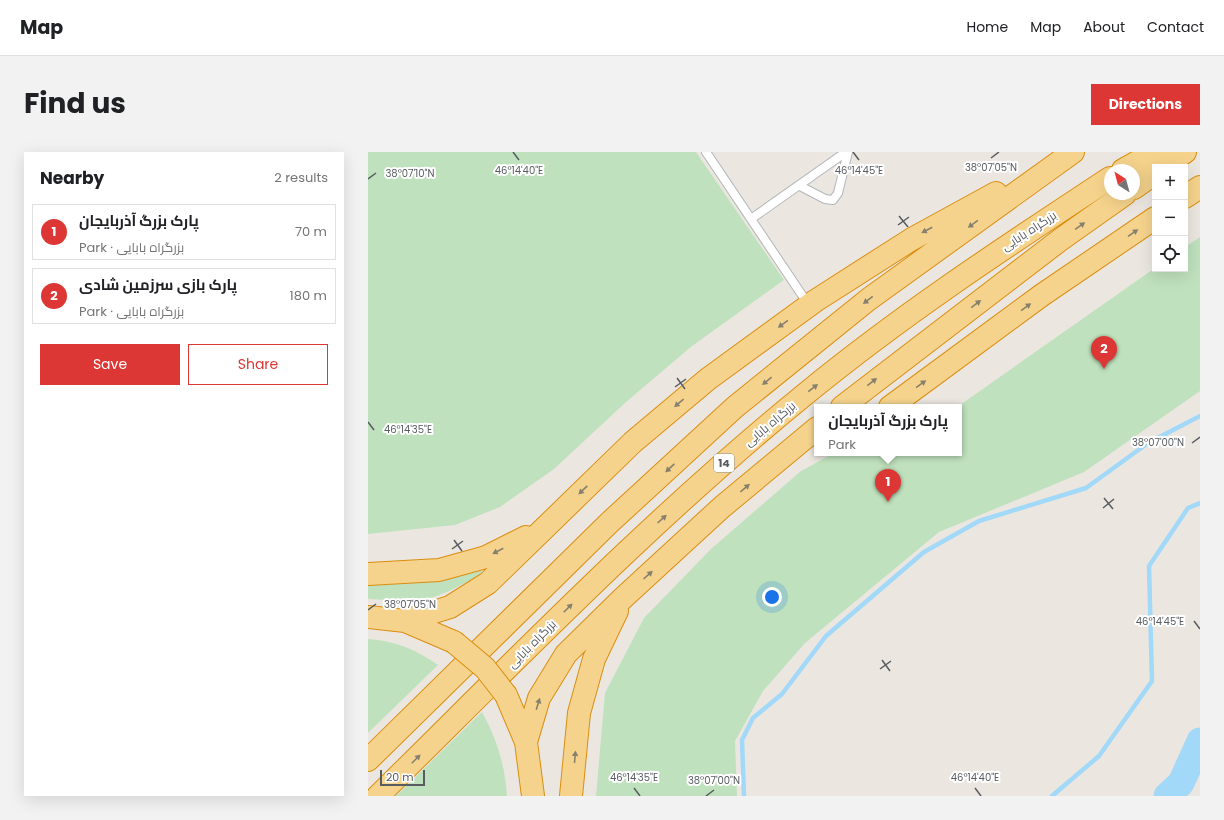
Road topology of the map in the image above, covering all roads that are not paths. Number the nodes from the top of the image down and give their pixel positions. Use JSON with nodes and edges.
{"nodes":[{"id":1,"x":706,"y":152,"type":"edge"},
{"id":2,"x":847,"y":152,"type":"edge"},
{"id":3,"x":1073,"y":152,"type":"edge"},
{"id":4,"x":1155,"y":152,"type":"edge"},
{"id":5,"x":1185,"y":152,"type":"edge"},
{"id":6,"x":1134,"y":164,"type":"edge"},
{"id":7,"x":1168,"y":164,"type":"edge"},
{"id":8,"x":1152,"y":175,"type":"edge"},
{"id":9,"x":1104,"y":182,"type":"edge"},
{"id":10,"x":1140,"y":184,"type":"edge"},
{"id":11,"x":800,"y":186,"type":"junction"},
{"id":12,"x":1200,"y":187,"type":"edge"},
{"id":13,"x":1188,"y":195,"type":"edge"},
{"id":14,"x":1117,"y":200,"type":"edge"},
{"id":15,"x":751,"y":219,"type":"junction"},
{"id":16,"x":1152,"y":220,"type":"edge"},
{"id":17,"x":809,"y":305,"type":"junction"},
{"id":18,"x":846,"y":404,"type":"edge"},
{"id":19,"x":894,"y":404,"type":"edge"},
{"id":20,"x":814,"y":430,"type":"edge"},
{"id":21,"x":814,"y":446,"type":"edge"},
{"id":22,"x":772,"y":465,"type":"junction"},
{"id":23,"x":545,"y":527,"type":"junction"},
{"id":24,"x":368,"y":574,"type":"edge"},
{"id":25,"x":623,"y":598,"type":"junction"},
{"id":26,"x":368,"y":618,"type":"edge"},
{"id":27,"x":405,"y":621,"type":"junction"},
{"id":28,"x":526,"y":742,"type":"junction"},
{"id":29,"x":368,"y":760,"type":"edge"},
{"id":30,"x":378,"y":796,"type":"edge"},
{"id":31,"x":533,"y":796,"type":"edge"},
{"id":32,"x":571,"y":796,"type":"edge"}],
"edges":[{"from":1,"to":15,"type":"lane"},
{"from":2,"to":11,"type":"lane"},
{"from":2,"to":11,"type":"lane"},
{"from":3,"to":17,"type":"highway","one_way":true},
{"from":3,"to":29,"type":"highway","one_way":true},
{"from":4,"to":6,"type":"highway"},
{"from":5,"to":7,"type":"highway"},
{"from":8,"to":10,"type":"highway"},
{"from":30,"to":9,"type":"highway","name":"بزرگراه بابایی","number":"14","one_way":true},
{"from":11,"to":15,"type":"lane"},
{"from":12,"to":13,"type":"highway"},
{"from":18,"to":14,"type":"highway","one_way":true},
{"from":15,"to":17,"type":"lane"},
{"from":19,"to":16,"type":"highway","one_way":true},
{"from":17,"to":23,"type":"highway","one_way":true},
{"from":20,"to":22,"type":"highway"},
{"from":21,"to":22,"type":"highway"},
{"from":25,"to":22,"type":"highway","one_way":true},
{"from":23,"to":24,"type":"highway","one_way":true},
{"from":23,"to":27,"type":"highway"},
{"from":28,"to":25,"type":"highway","one_way":true},
{"from":32,"to":25,"type":"highway","one_way":true},
{"from":26,"to":27,"type":"highway"},
{"from":27,"to":28,"type":"highway","bridge":true},
{"from":28,"to":31,"type":"highway"}]}
